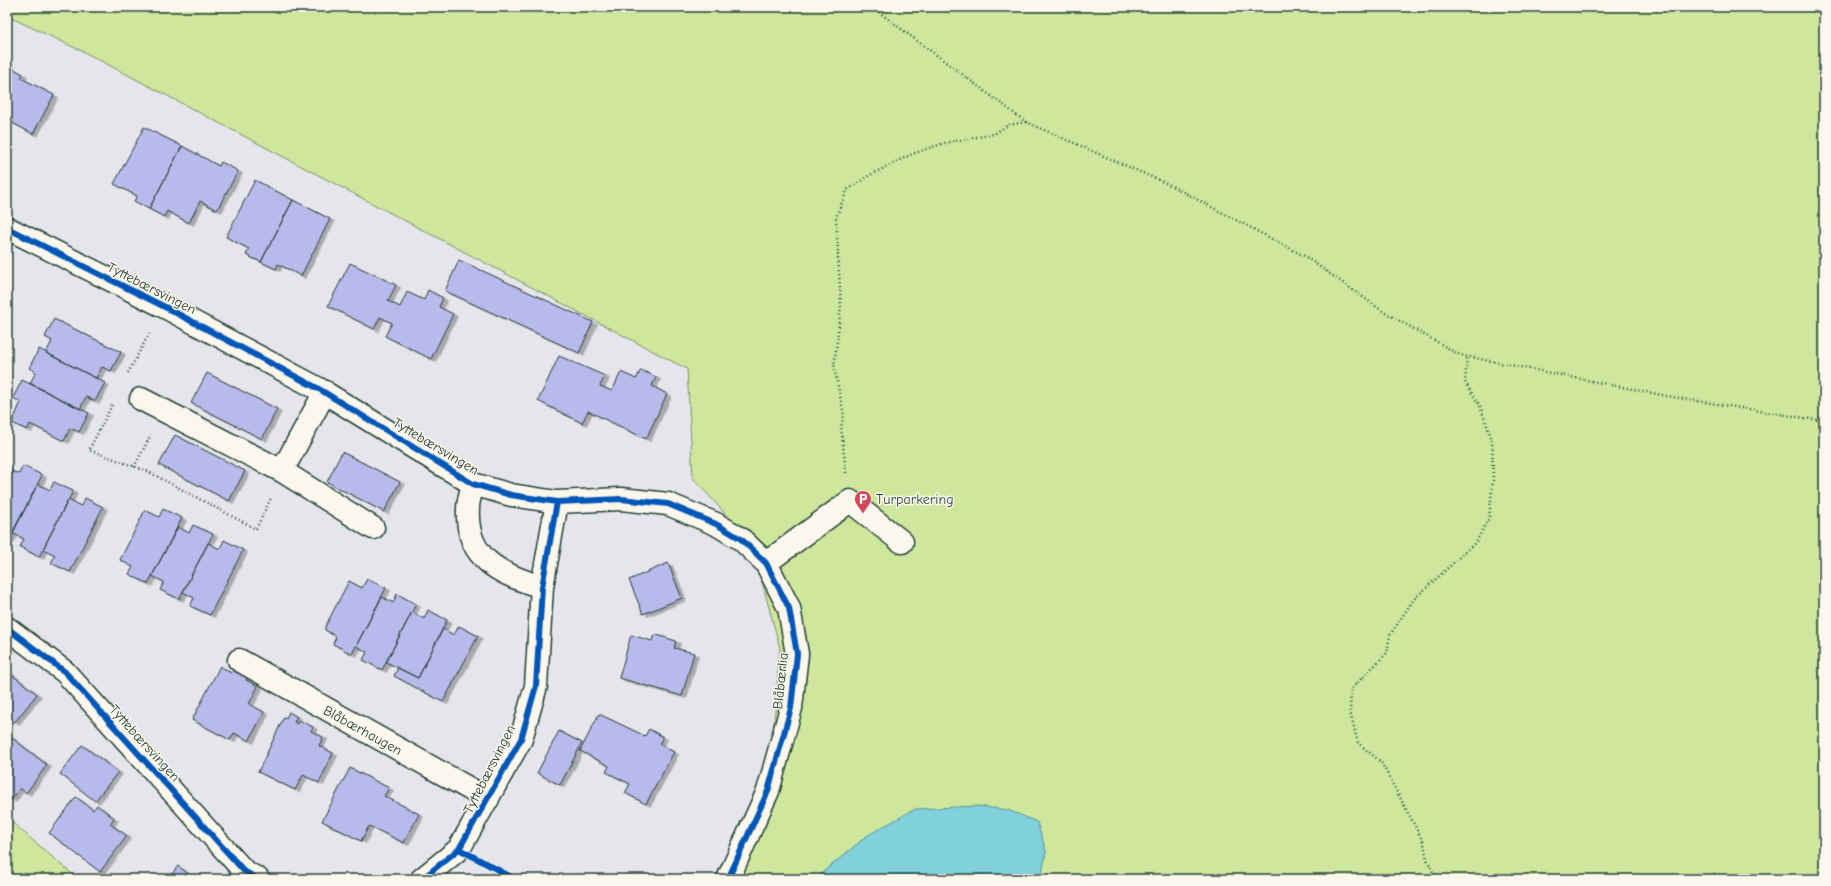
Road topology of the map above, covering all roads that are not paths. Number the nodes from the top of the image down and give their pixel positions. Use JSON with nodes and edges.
{"nodes":[{"id":1,"x":7,"y":228,"type":"edge"},
{"id":2,"x":325,"y":392,"type":"junction"},
{"id":3,"x":141,"y":399,"type":"dead end"},
{"id":4,"x":282,"y":471,"type":"junction"},
{"id":5,"x":473,"y":484,"type":"junction"},
{"id":6,"x":557,"y":502,"type":"junction"},
{"id":7,"x":373,"y":528,"type":"dead end"},
{"id":8,"x":902,"y":542,"type":"dead end"},
{"id":9,"x":766,"y":563,"type":"junction"},
{"id":10,"x":542,"y":587,"type":"junction"},
{"id":11,"x":7,"y":628,"type":"edge"},
{"id":12,"x":239,"y":660,"type":"dead end"},
{"id":13,"x":488,"y":799,"type":"junction"},
{"id":14,"x":258,"y":879,"type":"edge"},
{"id":15,"x":422,"y":879,"type":"edge"},
{"id":16,"x":728,"y":879,"type":"edge"}],
"edges":[{"from":1,"to":2,"type":"street","name":"Tyttebærsvingen"},
{"from":2,"to":4,"type":"street"},
{"from":2,"to":5,"type":"street","name":"Tyttebærsvingen"},
{"from":3,"to":4,"type":"street"},
{"from":4,"to":7,"type":"street"},
{"from":5,"to":6,"type":"street","name":"Tyttebærsvingen"},
{"from":5,"to":10,"type":"street","name":"Tyttebærsvingen"},
{"from":6,"to":9,"type":"street","name":"Blåbærlia"},
{"from":6,"to":10,"type":"street","name":"Tyttebærsvingen"},
{"from":8,"to":9,"type":"street"},
{"from":9,"to":16,"type":"street","name":"Blåbærlia"},
{"from":10,"to":13,"type":"street","name":"Tyttebærsvingen"},
{"from":11,"to":14,"type":"street","name":"Tyttebærsvingen"},
{"from":12,"to":13,"type":"street","name":"Blåbærhaugen"},
{"from":13,"to":15,"type":"street","name":"Tyttebærsvingen"}]}
